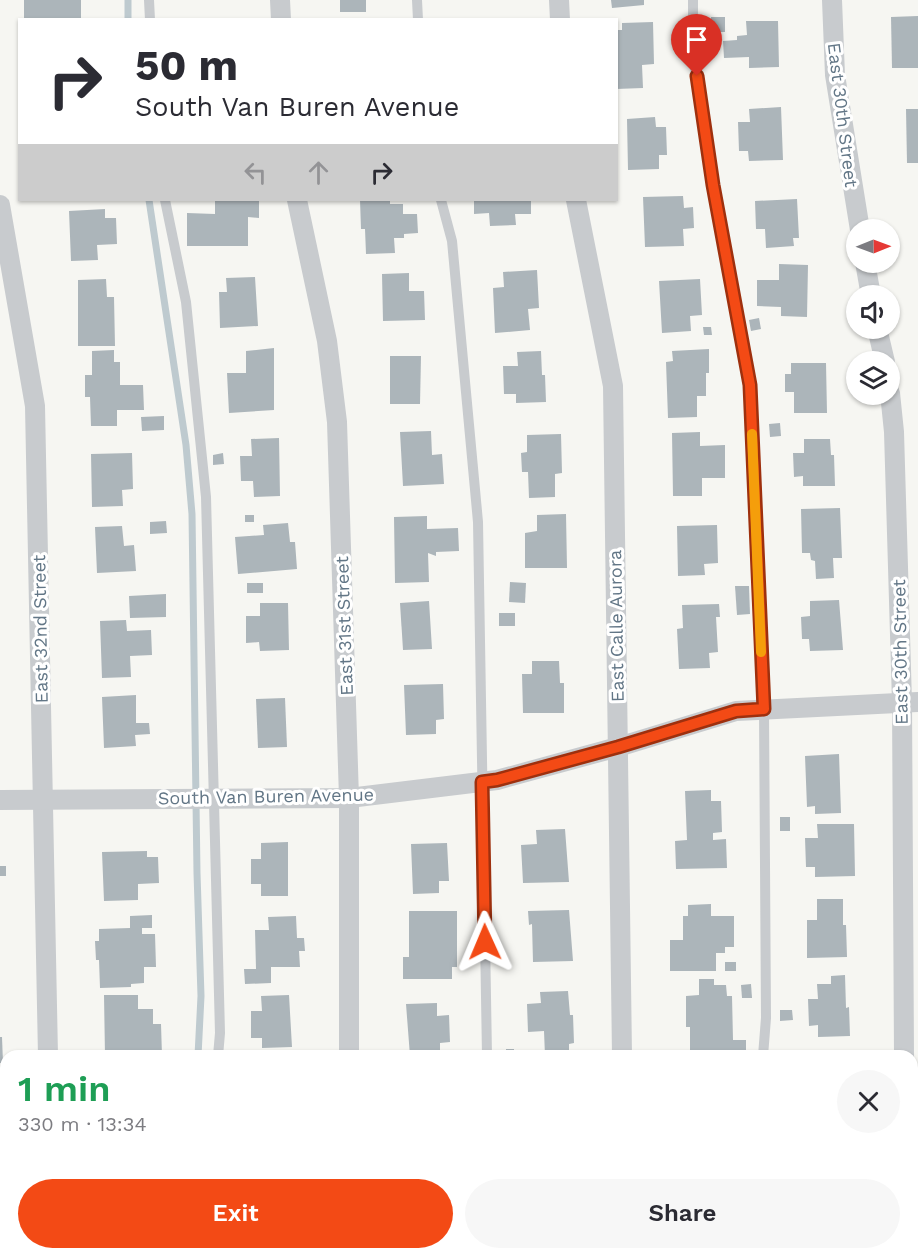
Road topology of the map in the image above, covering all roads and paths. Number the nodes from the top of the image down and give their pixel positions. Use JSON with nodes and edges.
{"nodes":[{"id":1,"x":149,"y":0,"type":"edge"},
{"id":2,"x":280,"y":0,"type":"edge"},
{"id":3,"x":417,"y":0,"type":"edge"},
{"id":4,"x":559,"y":0,"type":"edge"},
{"id":5,"x":693,"y":0,"type":"edge"},
{"id":6,"x":832,"y":0,"type":"edge"},
{"id":7,"x":150,"y":18,"type":"edge"},
{"id":8,"x":281,"y":18,"type":"edge"},
{"id":9,"x":418,"y":18,"type":"edge"},
{"id":10,"x":560,"y":18,"type":"edge"},
{"id":11,"x":165,"y":201,"type":"edge"},
{"id":12,"x":297,"y":201,"type":"edge"},
{"id":13,"x":441,"y":201,"type":"edge"},
{"id":14,"x":576,"y":201,"type":"edge"},
{"id":15,"x":0,"y":205,"type":"edge"},
{"id":16,"x":858,"y":219,"type":"edge"},
{"id":17,"x":891,"y":405,"type":"edge"},
{"id":18,"x":910,"y":702,"type":"edge"},
{"id":19,"x":764,"y":709,"type":"junction"},
{"id":20,"x":618,"y":747,"type":"junction"},
{"id":21,"x":482,"y":782,"type":"junction"},
{"id":22,"x":349,"y":798,"type":"junction"},
{"id":23,"x":214,"y":799,"type":"junction"},
{"id":24,"x":0,"y":800,"type":"edge"},
{"id":25,"x":44,"y":800,"type":"junction"},
{"id":26,"x":48,"y":1050,"type":"edge"},
{"id":27,"x":219,"y":1050,"type":"edge"},
{"id":28,"x":349,"y":1050,"type":"edge"},
{"id":29,"x":487,"y":1050,"type":"edge"},
{"id":30,"x":622,"y":1050,"type":"edge"},
{"id":31,"x":763,"y":1050,"type":"edge"},
{"id":32,"x":904,"y":1050,"type":"edge"}],
"edges":[{"from":1,"to":7,"type":"lane"},
{"from":2,"to":8,"type":"street"},
{"from":3,"to":9,"type":"lane"},
{"from":4,"to":10,"type":"street"},
{"from":5,"to":19,"type":"lane"},
{"from":6,"to":16,"type":"street","name":"East 30th Street"},
{"from":11,"to":23,"type":"lane"},
{"from":12,"to":22,"type":"street","name":"East 31st Street"},
{"from":13,"to":21,"type":"lane"},
{"from":14,"to":20,"type":"street","name":"East Calle Aurora"},
{"from":15,"to":25,"type":"street","name":"East 32nd Street"},
{"from":17,"to":18,"type":"street","name":"East 30th Street"},
{"from":18,"to":19,"type":"street","name":"South Van Buren Avenue"},
{"from":18,"to":32,"type":"street","name":"East 30th Street"},
{"from":19,"to":20,"type":"street","name":"South Van Buren Avenue"},
{"from":19,"to":31,"type":"lane"},
{"from":20,"to":21,"type":"street","name":"South Van Buren Avenue"},
{"from":20,"to":30,"type":"street","name":"East Calle Aurora"},
{"from":21,"to":22,"type":"street","name":"South Van Buren Avenue"},
{"from":21,"to":29,"type":"lane"},
{"from":22,"to":23,"type":"street","name":"South Van Buren Avenue"},
{"from":22,"to":28,"type":"street","name":"East 31st Street"},
{"from":23,"to":25,"type":"street","name":"South Van Buren Avenue"},
{"from":23,"to":27,"type":"lane"},
{"from":24,"to":25,"type":"street","name":"South Van Buren Avenue"},
{"from":25,"to":26,"type":"street","name":"East 32nd Street"}]}
